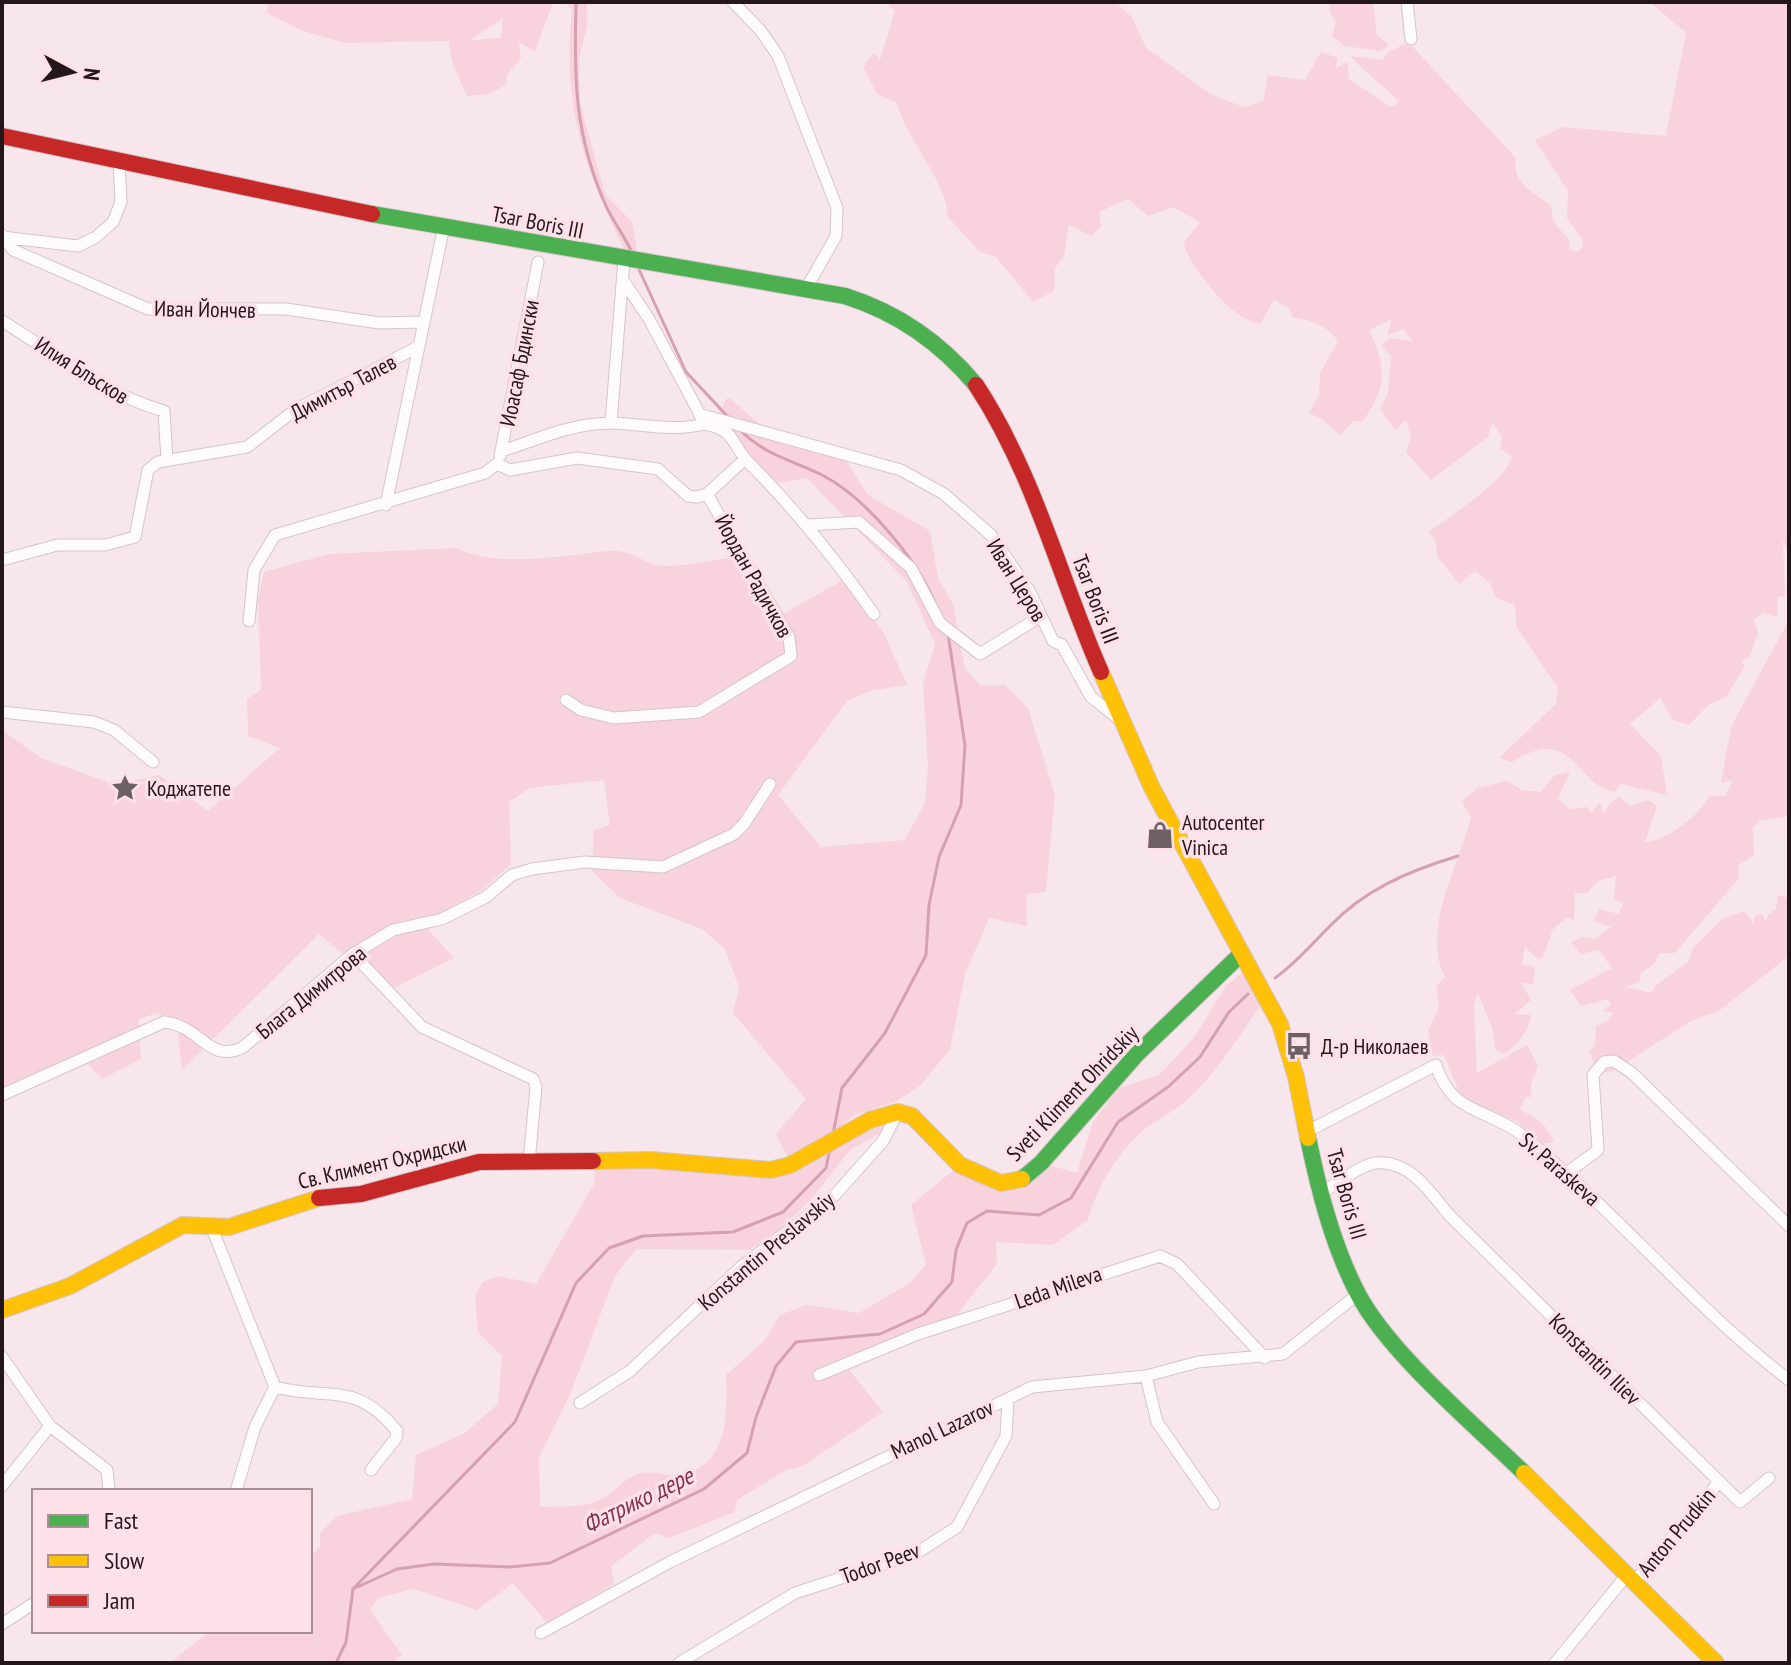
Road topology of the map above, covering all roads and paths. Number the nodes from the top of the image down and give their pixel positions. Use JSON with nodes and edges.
{"nodes":[{"id":1,"x":733,"y":2,"type":"edge"},
{"id":2,"x":1407,"y":2,"type":"edge"},
{"id":3,"x":1411,"y":39,"type":"dead end"},
{"id":4,"x":2,"y":136,"type":"edge"},
{"id":5,"x":119,"y":162,"type":"junction"},
{"id":6,"x":444,"y":226,"type":"junction"},
{"id":7,"x":3,"y":236,"type":"edge"},
{"id":8,"x":624,"y":259,"type":"junction"},
{"id":9,"x":538,"y":262,"type":"dead end"},
{"id":10,"x":623,"y":280,"type":"junction"},
{"id":11,"x":806,"y":289,"type":"junction"},
{"id":12,"x":2,"y":321,"type":"edge"},
{"id":13,"x":424,"y":322,"type":"junction"},
{"id":14,"x":418,"y":347,"type":"junction"},
{"id":15,"x":702,"y":419,"type":"junction"},
{"id":16,"x":611,"y":423,"type":"junction"},
{"id":17,"x":502,"y":451,"type":"junction"},
{"id":18,"x":745,"y":459,"type":"junction"},
{"id":19,"x":167,"y":460,"type":"junction"},
{"id":20,"x":497,"y":464,"type":"junction"},
{"id":21,"x":707,"y":494,"type":"junction"},
{"id":22,"x":386,"y":505,"type":"junction"},
{"id":23,"x":808,"y":525,"type":"junction"},
{"id":24,"x":2,"y":560,"type":"edge"},
{"id":25,"x":874,"y":614,"type":"dead end"},
{"id":26,"x":1041,"y":616,"type":"junction"},
{"id":27,"x":249,"y":621,"type":"dead end"},
{"id":28,"x":566,"y":700,"type":"dead end"},
{"id":29,"x":2,"y":712,"type":"edge"},
{"id":30,"x":1123,"y":722,"type":"junction"},
{"id":31,"x":153,"y":762,"type":"dead end"},
{"id":32,"x":770,"y":784,"type":"dead end"},
{"id":33,"x":353,"y":954,"type":"junction"},
{"id":34,"x":1241,"y":954,"type":"junction"},
{"id":35,"x":2,"y":1095,"type":"edge"},
{"id":36,"x":898,"y":1112,"type":"junction"},
{"id":37,"x":1308,"y":1131,"type":"junction"},
{"id":38,"x":529,"y":1162,"type":"junction"},
{"id":39,"x":1568,"y":1172,"type":"junction"},
{"id":40,"x":1321,"y":1193,"type":"junction"},
{"id":41,"x":211,"y":1226,"type":"junction"},
{"id":42,"x":1789,"y":1226,"type":"edge"},
{"id":43,"x":1358,"y":1294,"type":"junction"},
{"id":44,"x":2,"y":1310,"type":"edge"},
{"id":45,"x":2,"y":1357,"type":"edge"},
{"id":46,"x":1265,"y":1358,"type":"junction"},
{"id":47,"x":819,"y":1375,"type":"dead end"},
{"id":48,"x":1146,"y":1376,"type":"junction"},
{"id":49,"x":1789,"y":1380,"type":"edge"},
{"id":50,"x":275,"y":1387,"type":"junction"},
{"id":51,"x":1008,"y":1400,"type":"junction"},
{"id":52,"x":580,"y":1403,"type":"dead end"},
{"id":53,"x":50,"y":1426,"type":"junction"},
{"id":54,"x":371,"y":1470,"type":"dead end"},
{"id":55,"x":1769,"y":1478,"type":"dead end"},
{"id":56,"x":1722,"y":1485,"type":"junction"},
{"id":57,"x":2,"y":1486,"type":"edge"},
{"id":58,"x":109,"y":1489,"type":"edge"},
{"id":59,"x":237,"y":1489,"type":"edge"},
{"id":60,"x":1214,"y":1504,"type":"dead end"},
{"id":61,"x":1630,"y":1580,"type":"junction"},
{"id":62,"x":32,"y":1604,"type":"edge"},
{"id":63,"x":2,"y":1624,"type":"edge"},
{"id":64,"x":541,"y":1633,"type":"dead end"},
{"id":65,"x":679,"y":1663,"type":"edge"},
{"id":66,"x":1555,"y":1663,"type":"edge"},
{"id":67,"x":1716,"y":1663,"type":"edge"}],
"edges":[{"from":1,"to":11,"type":"street"},
{"from":2,"to":3,"type":"street"},
{"from":4,"to":5,"type":"street","name":"Tsar Boris III"},
{"from":5,"to":6,"type":"street","name":"Tsar Boris III"},
{"from":5,"to":7,"type":"street"},
{"from":6,"to":8,"type":"street","name":"Tsar Boris III"},
{"from":6,"to":13,"type":"street"},
{"from":7,"to":13,"type":"street","name":"Иван Йончев"},
{"from":8,"to":10,"type":"street"},
{"from":8,"to":11,"type":"street","name":"Tsar Boris III"},
{"from":9,"to":17,"type":"street","name":"Иоасаф Бдински"},
{"from":10,"to":15,"type":"street"},
{"from":10,"to":16,"type":"street"},
{"from":11,"to":30,"type":"street","name":"Tsar Boris III"},
{"from":12,"to":19,"type":"street","name":"Илия Блъсков"},
{"from":13,"to":14,"type":"street"},
{"from":14,"to":19,"type":"street","name":"Димитър Талев"},
{"from":14,"to":22,"type":"street"},
{"from":15,"to":16,"type":"street"},
{"from":15,"to":18,"type":"street"},
{"from":15,"to":26,"type":"street","name":"Иван Церов"},
{"from":16,"to":17,"type":"street"},
{"from":17,"to":20,"type":"street","name":"Иоасаф Бдински"},
{"from":18,"to":21,"type":"street"},
{"from":18,"to":23,"type":"street"},
{"from":19,"to":24,"type":"street"},
{"from":20,"to":21,"type":"street"},
{"from":20,"to":22,"type":"street"},
{"from":21,"to":28,"type":"street","name":"Йордан Радичков"},
{"from":22,"to":27,"type":"street"},
{"from":23,"to":25,"type":"street"},
{"from":23,"to":26,"type":"street"},
{"from":26,"to":30,"type":"street","name":"Иван Церов"},
{"from":29,"to":31,"type":"street"},
{"from":30,"to":34,"type":"street","name":"Tsar Boris III"},
{"from":32,"to":33,"type":"street","name":"Блага Димитрова"},
{"from":33,"to":35,"type":"street","name":"Блага Димитрова"},
{"from":33,"to":38,"type":"street"},
{"from":34,"to":36,"type":"street","name":"Sveti Kliment Ohridskiy"},
{"from":34,"to":37,"type":"street","name":"Tsar Boris III"},
{"from":36,"to":38,"type":"street","name":"Св. Климент Охридски"},
{"from":36,"to":52,"type":"street","name":"Konstantin Preslavskiy"},
{"from":37,"to":39,"type":"street","name":"Sv. Paraskeva"},
{"from":37,"to":40,"type":"street","name":"Tsar Boris III"},
{"from":38,"to":41,"type":"street","name":"Св. Климент Охридски"},
{"from":39,"to":42,"type":"street"},
{"from":39,"to":49,"type":"street","name":"Sv. Paraskeva"},
{"from":40,"to":43,"type":"street","name":"Tsar Boris III"},
{"from":40,"to":56,"type":"street","name":"Konstantin Iliev"},
{"from":41,"to":44,"type":"street","name":"Св. Климент Охридски"},
{"from":41,"to":50,"type":"street"},
{"from":43,"to":46,"type":"street","name":"Manol Lazarov"},
{"from":43,"to":61,"type":"street","name":"Tsar Boris III"},
{"from":45,"to":53,"type":"street"},
{"from":46,"to":47,"type":"street","name":"Leda Mileva"},
{"from":46,"to":48,"type":"street","name":"Manol Lazarov"},
{"from":48,"to":51,"type":"street","name":"Manol Lazarov"},
{"from":48,"to":60,"type":"street"},
{"from":50,"to":54,"type":"street"},
{"from":50,"to":59,"type":"street"},
{"from":51,"to":64,"type":"street","name":"Manol Lazarov"},
{"from":51,"to":65,"type":"street","name":"Todor Peev"},
{"from":53,"to":57,"type":"street"},
{"from":53,"to":58,"type":"street"},
{"from":55,"to":56,"type":"street"},
{"from":56,"to":61,"type":"street","name":"Anton Prudkin"},
{"from":61,"to":66,"type":"street","name":"Anton Prudkin"},
{"from":61,"to":67,"type":"street","name":"Tsar Boris III"},
{"from":62,"to":63,"type":"street"}]}
